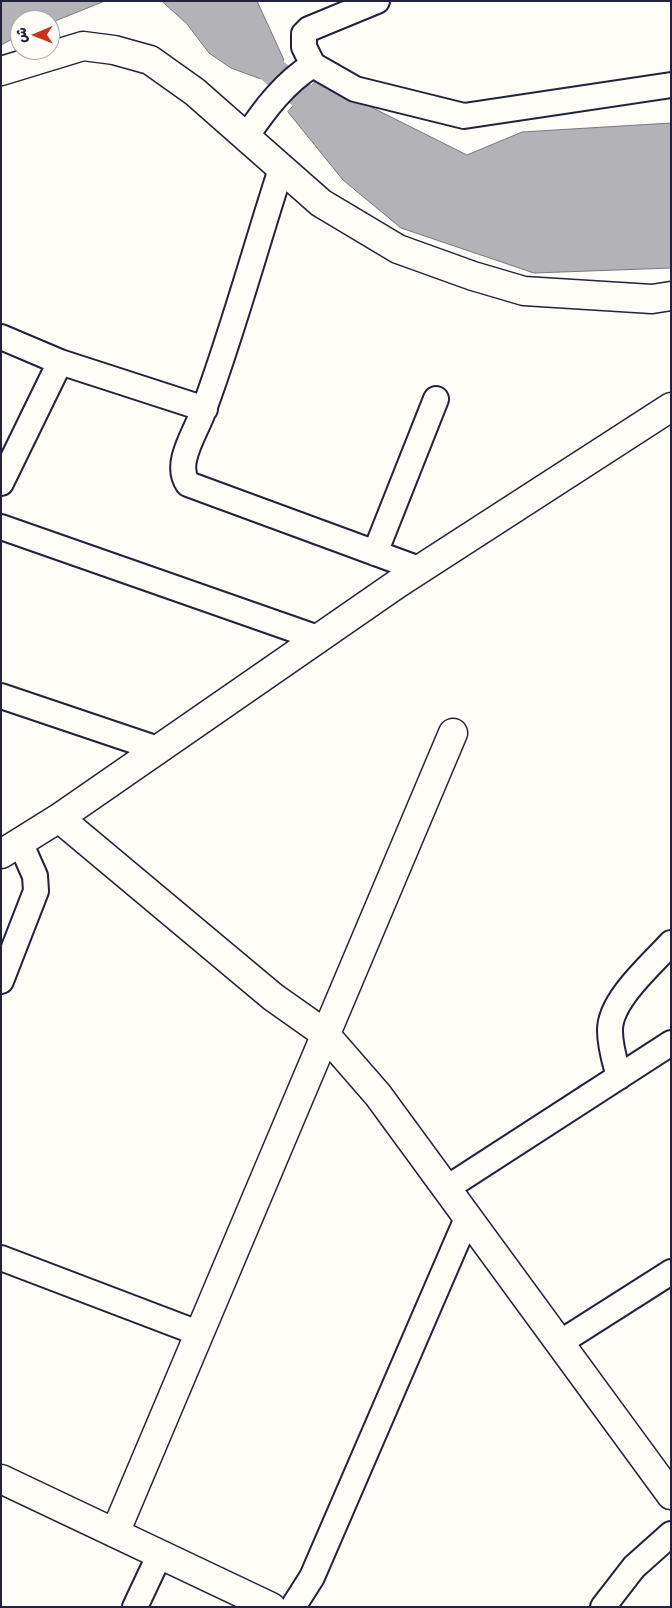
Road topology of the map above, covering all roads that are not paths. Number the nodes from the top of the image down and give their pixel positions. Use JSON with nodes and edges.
{"nodes":[{"id":1,"x":377,"y":1,"type":"edge"},
{"id":2,"x":307,"y":68,"type":"junction"},
{"id":3,"x":1,"y":72,"type":"edge"},
{"id":4,"x":671,"y":85,"type":"edge"},
{"id":5,"x":246,"y":138,"type":"junction"},
{"id":6,"x":281,"y":169,"type":"junction"},
{"id":7,"x":671,"y":296,"type":"edge"},
{"id":8,"x":1,"y":337,"type":"edge"},
{"id":9,"x":60,"y":362,"type":"junction"},
{"id":10,"x":436,"y":399,"type":"dead end"},
{"id":11,"x":671,"y":407,"type":"edge"},
{"id":12,"x":204,"y":409,"type":"junction"},
{"id":13,"x":1,"y":482,"type":"edge"},
{"id":14,"x":1,"y":527,"type":"edge"},
{"id":15,"x":375,"y":552,"type":"junction"},
{"id":16,"x":419,"y":569,"type":"junction"},
{"id":17,"x":318,"y":638,"type":"junction"},
{"id":18,"x":1,"y":696,"type":"edge"},
{"id":19,"x":453,"y":733,"type":"dead end"},
{"id":20,"x":158,"y":749,"type":"junction"},
{"id":21,"x":59,"y":818,"type":"junction"},
{"id":22,"x":6,"y":851,"type":"edge"},
{"id":23,"x":671,"y":943,"type":"edge"},
{"id":24,"x":1,"y":980,"type":"edge"},
{"id":25,"x":324,"y":1033,"type":"junction"},
{"id":26,"x":671,"y":1043,"type":"edge"},
{"id":27,"x":619,"y":1077,"type":"junction"},
{"id":28,"x":447,"y":1188,"type":"junction"},
{"id":29,"x":468,"y":1216,"type":"junction"},
{"id":30,"x":1,"y":1258,"type":"edge"},
{"id":31,"x":671,"y":1272,"type":"edge"},
{"id":32,"x":198,"y":1333,"type":"junction"},
{"id":33,"x":561,"y":1342,"type":"junction"},
{"id":34,"x":1,"y":1479,"type":"edge"},
{"id":35,"x":671,"y":1495,"type":"edge"},
{"id":36,"x":115,"y":1533,"type":"junction"},
{"id":37,"x":671,"y":1534,"type":"edge"},
{"id":38,"x":160,"y":1554,"type":"junction"},
{"id":39,"x":134,"y":1607,"type":"edge"},
{"id":40,"x":271,"y":1607,"type":"edge"},
{"id":41,"x":292,"y":1607,"type":"edge"},
{"id":42,"x":603,"y":1607,"type":"edge"}],
"edges":[{"from":1,"to":2,"type":"street"},
{"from":2,"to":4,"type":"street"},
{"from":2,"to":5,"type":"street"},
{"from":3,"to":5,"type":"street"},
{"from":5,"to":6,"type":"street"},
{"from":6,"to":7,"type":"street"},
{"from":6,"to":12,"type":"street"},
{"from":8,"to":9,"type":"street"},
{"from":9,"to":12,"type":"street"},
{"from":9,"to":13,"type":"street"},
{"from":10,"to":15,"type":"street"},
{"from":11,"to":16,"type":"street"},
{"from":12,"to":15,"type":"street"},
{"from":14,"to":17,"type":"street"},
{"from":15,"to":16,"type":"street"},
{"from":16,"to":17,"type":"street"},
{"from":17,"to":20,"type":"street"},
{"from":18,"to":20,"type":"street"},
{"from":19,"to":25,"type":"street"},
{"from":20,"to":21,"type":"street"},
{"from":21,"to":22,"type":"street"},
{"from":21,"to":25,"type":"street"},
{"from":22,"to":24,"type":"street"},
{"from":23,"to":27,"type":"street"},
{"from":25,"to":28,"type":"street"},
{"from":25,"to":32,"type":"street"},
{"from":26,"to":27,"type":"street"},
{"from":27,"to":28,"type":"street"},
{"from":28,"to":29,"type":"street"},
{"from":29,"to":33,"type":"street"},
{"from":29,"to":41,"type":"street"},
{"from":30,"to":32,"type":"street"},
{"from":31,"to":33,"type":"street"},
{"from":32,"to":36,"type":"street"},
{"from":33,"to":35,"type":"street"},
{"from":34,"to":36,"type":"street"},
{"from":36,"to":38,"type":"street"},
{"from":37,"to":42,"type":"street"},
{"from":38,"to":39,"type":"street"},
{"from":38,"to":40,"type":"street"}]}
